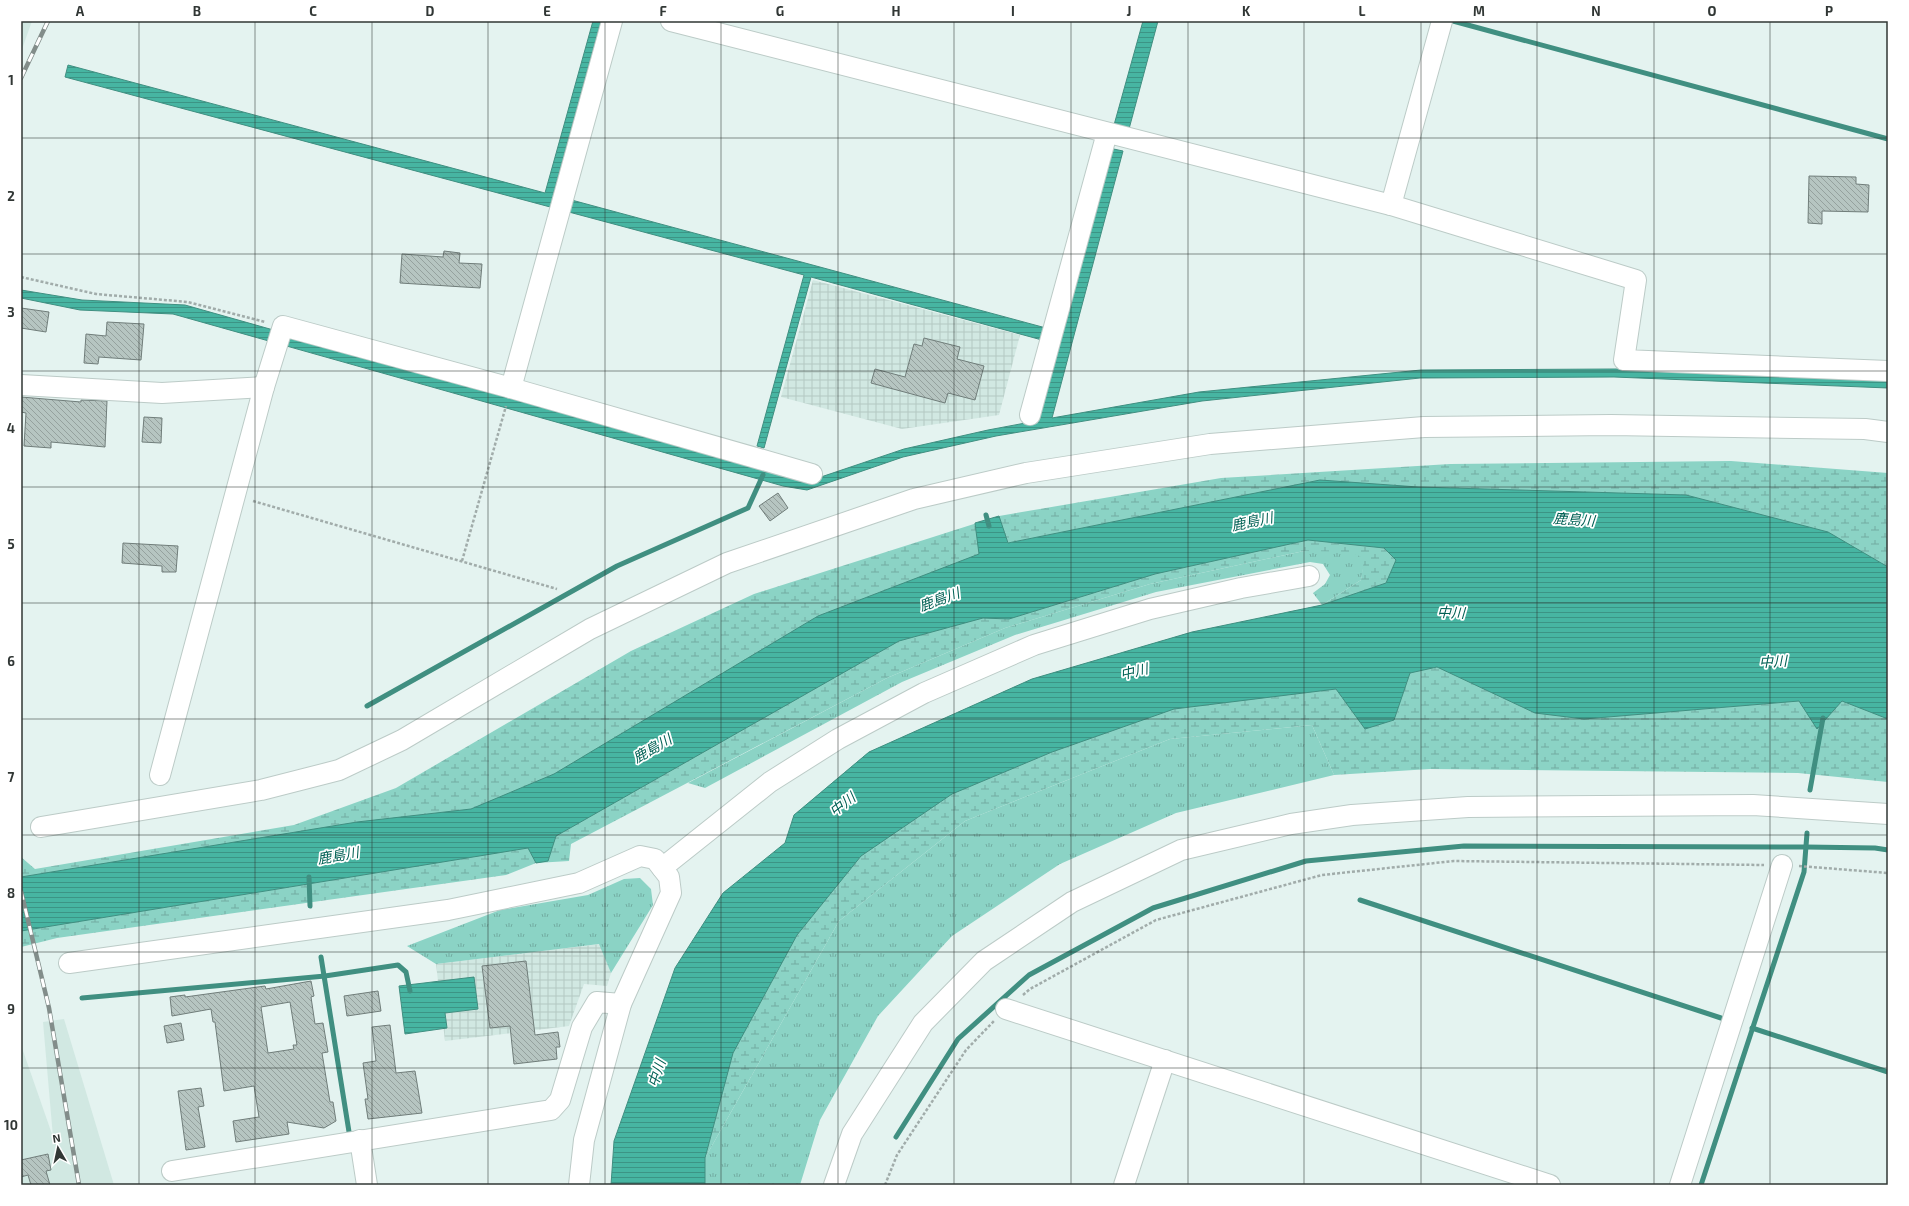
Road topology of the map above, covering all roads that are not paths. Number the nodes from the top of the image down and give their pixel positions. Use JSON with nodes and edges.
{"nodes":[{"id":1,"x":612,"y":21,"type":"edge"},
{"id":2,"x":671,"y":21,"type":"edge"},
{"id":3,"x":1442,"y":23,"type":"edge"},
{"id":4,"x":1107,"y":132,"type":"junction"},
{"id":5,"x":1391,"y":205,"type":"junction"},
{"id":6,"x":1888,"y":371,"type":"edge"},
{"id":7,"x":21,"y":385,"type":"edge"},
{"id":8,"x":264,"y":387,"type":"junction"},
{"id":9,"x":511,"y":388,"type":"junction"},
{"id":10,"x":1030,"y":415,"type":"dead end"},
{"id":11,"x":1888,"y":432,"type":"edge"},
{"id":12,"x":812,"y":474,"type":"dead end"},
{"id":13,"x":1309,"y":576,"type":"dead end"},
{"id":14,"x":160,"y":775,"type":"dead end"},
{"id":15,"x":1888,"y":814,"type":"edge"},
{"id":16,"x":41,"y":827,"type":"dead end"},
{"id":17,"x":1789,"y":865,"type":"road end"},
{"id":18,"x":662,"y":868,"type":"junction"},
{"id":19,"x":69,"y":963,"type":"dead end"},
{"id":20,"x":621,"y":1004,"type":"junction"},
{"id":21,"x":1006,"y":1009,"type":"road end"},
{"id":22,"x":1165,"y":1060,"type":"junction"},
{"id":23,"x":360,"y":1140,"type":"junction"},
{"id":24,"x":172,"y":1171,"type":"dead end"},
{"id":25,"x":367,"y":1185,"type":"edge"},
{"id":26,"x":579,"y":1185,"type":"edge"},
{"id":27,"x":834,"y":1185,"type":"edge"},
{"id":28,"x":1124,"y":1185,"type":"edge"},
{"id":29,"x":1550,"y":1185,"type":"edge"},
{"id":30,"x":1680,"y":1185,"type":"edge"}],
"edges":[{"from":1,"to":9,"type":"street"},
{"from":2,"to":4,"type":"street"},
{"from":3,"to":5,"type":"street"},
{"from":4,"to":5,"type":"street"},
{"from":4,"to":10,"type":"street"},
{"from":5,"to":6,"type":"street"},
{"from":7,"to":8,"type":"street"},
{"from":8,"to":9,"type":"street"},
{"from":8,"to":14,"type":"street"},
{"from":9,"to":12,"type":"street"},
{"from":11,"to":16,"type":"street"},
{"from":13,"to":18,"type":"street"},
{"from":15,"to":27,"type":"street"},
{"from":17,"to":30,"type":"street"},
{"from":18,"to":19,"type":"street"},
{"from":18,"to":20,"type":"street"},
{"from":20,"to":23,"type":"street"},
{"from":20,"to":26,"type":"street"},
{"from":21,"to":22,"type":"street"},
{"from":22,"to":28,"type":"street"},
{"from":22,"to":29,"type":"street"},
{"from":23,"to":24,"type":"street"},
{"from":23,"to":25,"type":"street"}]}
